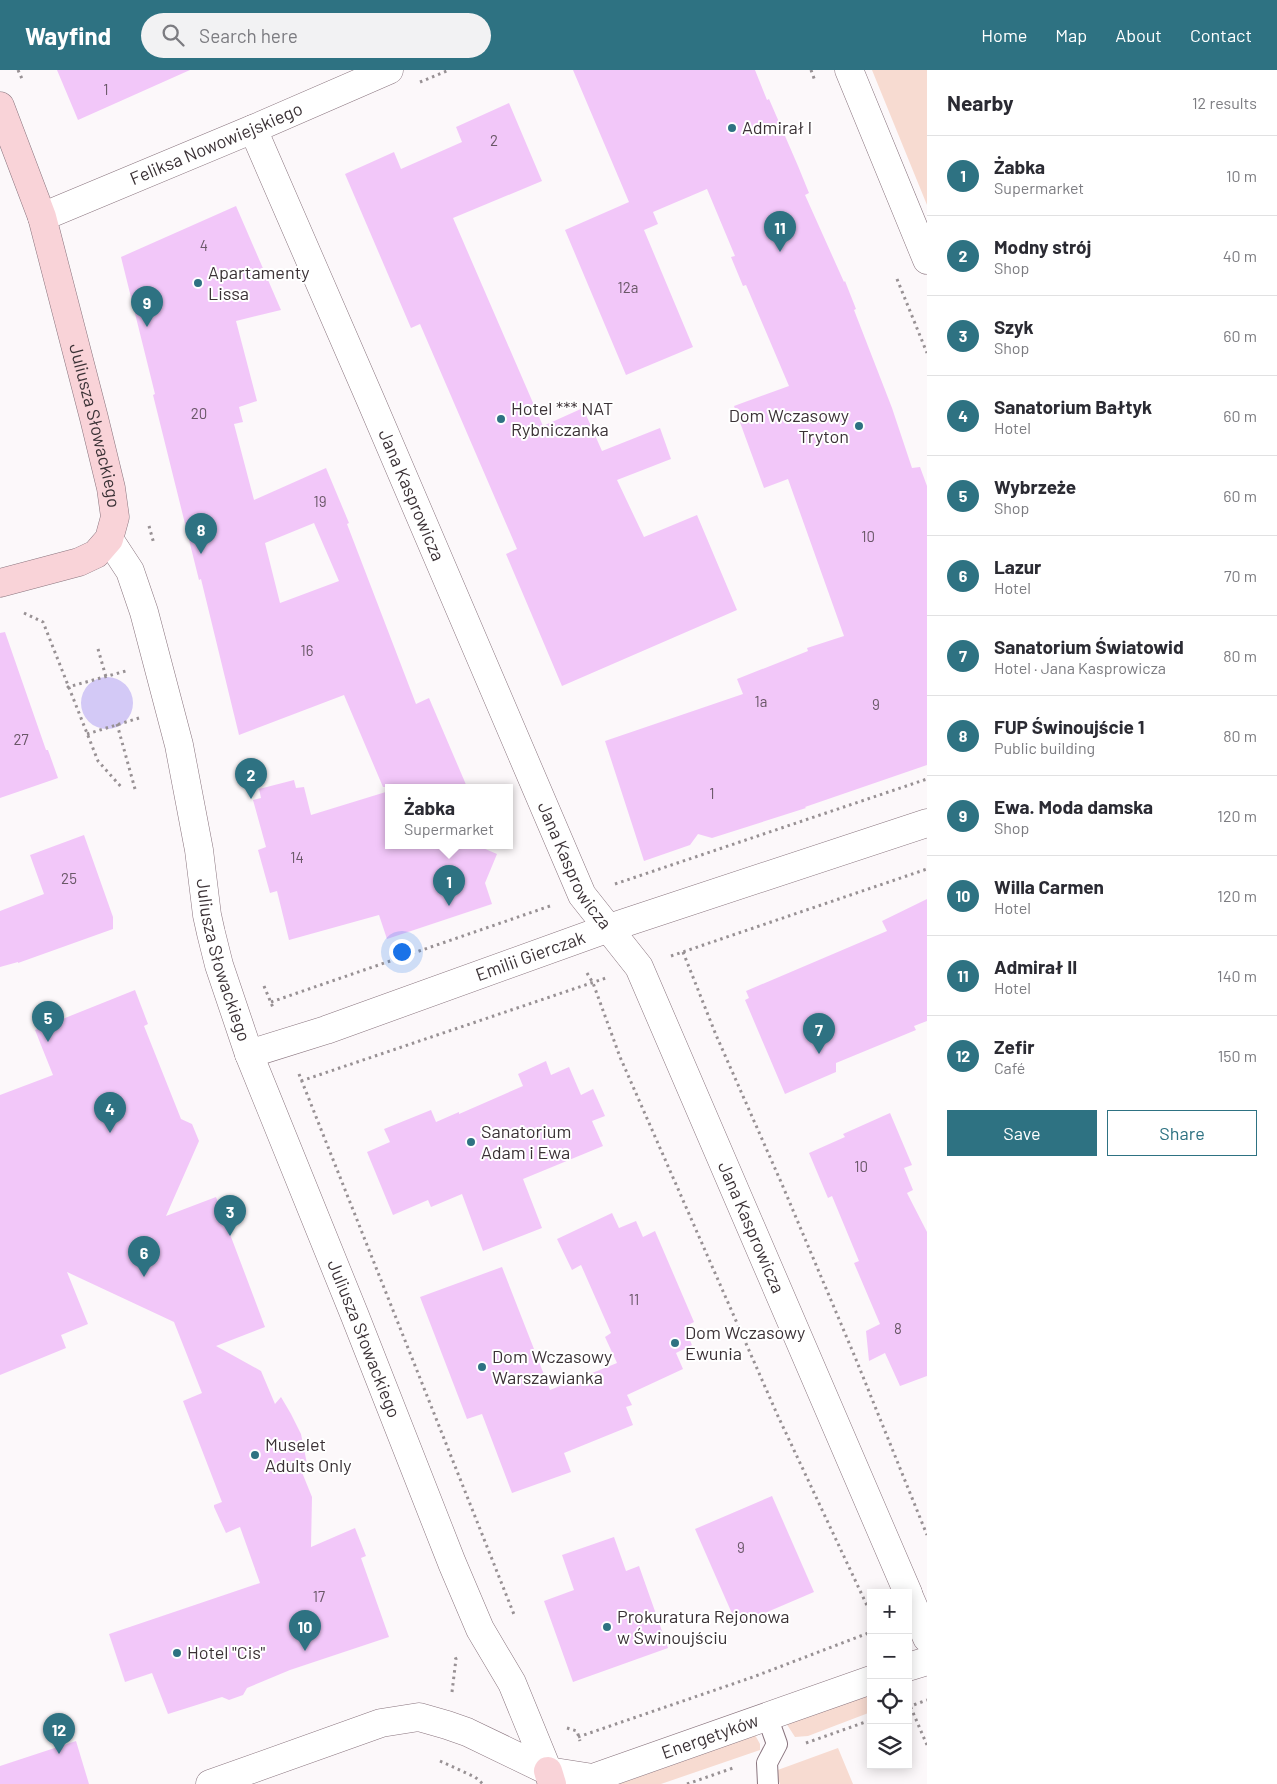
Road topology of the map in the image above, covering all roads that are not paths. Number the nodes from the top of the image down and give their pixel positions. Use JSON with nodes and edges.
{"nodes":[{"id":1,"x":389,"y":70,"type":"edge"},
{"id":2,"x":849,"y":70,"type":"edge"},
{"id":3,"x":0,"y":106,"type":"edge"},
{"id":4,"x":253,"y":130,"type":"junction"},
{"id":5,"x":42,"y":217,"type":"junction"},
{"id":6,"x":927,"y":260,"type":"edge"},
{"id":7,"x":109,"y":539,"type":"junction"},
{"id":8,"x":0,"y":583,"type":"edge"},
{"id":9,"x":927,"y":823,"type":"edge"},
{"id":10,"x":609,"y":928,"type":"junction"},
{"id":11,"x":249,"y":1054,"type":"junction"},
{"id":12,"x":906,"y":1589,"type":"edge"},
{"id":13,"x":912,"y":1602,"type":"edge"},
{"id":14,"x":927,"y":1638,"type":"edge"},
{"id":15,"x":927,"y":1660,"type":"edge"},
{"id":16,"x":912,"y":1666,"type":"edge"},
{"id":17,"x":867,"y":1681,"type":"edge"},
{"id":18,"x":767,"y":1716,"type":"junction"},
{"id":19,"x":550,"y":1777,"type":"edge"},
{"id":20,"x":210,"y":1784,"type":"edge"},
{"id":21,"x":768,"y":1784,"type":"edge"}],
"edges":[{"from":1,"to":4,"type":"street","name":"Feliksa Nowowiejskiego"},
{"from":2,"to":6,"type":"street"},
{"from":3,"to":5,"type":"street","name":"Juliusza Słowackiego"},
{"from":4,"to":5,"type":"street","name":"Feliksa Nowowiejskiego"},
{"from":4,"to":10,"type":"street","name":"Jana Kasprowicza"},
{"from":5,"to":7,"type":"street","name":"Juliusza Słowackiego"},
{"from":7,"to":8,"type":"street"},
{"from":7,"to":11,"type":"street","name":"Juliusza Słowackiego"},
{"from":9,"to":10,"type":"street","name":"Emilii Gierczak"},
{"from":10,"to":11,"type":"street","name":"Emilii Gierczak"},
{"from":10,"to":12,"type":"street","name":"Jana Kasprowicza"},
{"from":11,"to":19,"type":"street","name":"Juliusza Słowackiego"},
{"from":13,"to":14,"type":"street","name":"Jana Kasprowicza"},
{"from":15,"to":16,"type":"street"},
{"from":17,"to":18,"type":"street","name":"Energetyków"},
{"from":18,"to":19,"type":"street","name":"Energetyków"},
{"from":18,"to":21,"type":"lane"},
{"from":19,"to":20,"type":"street","name":"Energetyków"}]}
